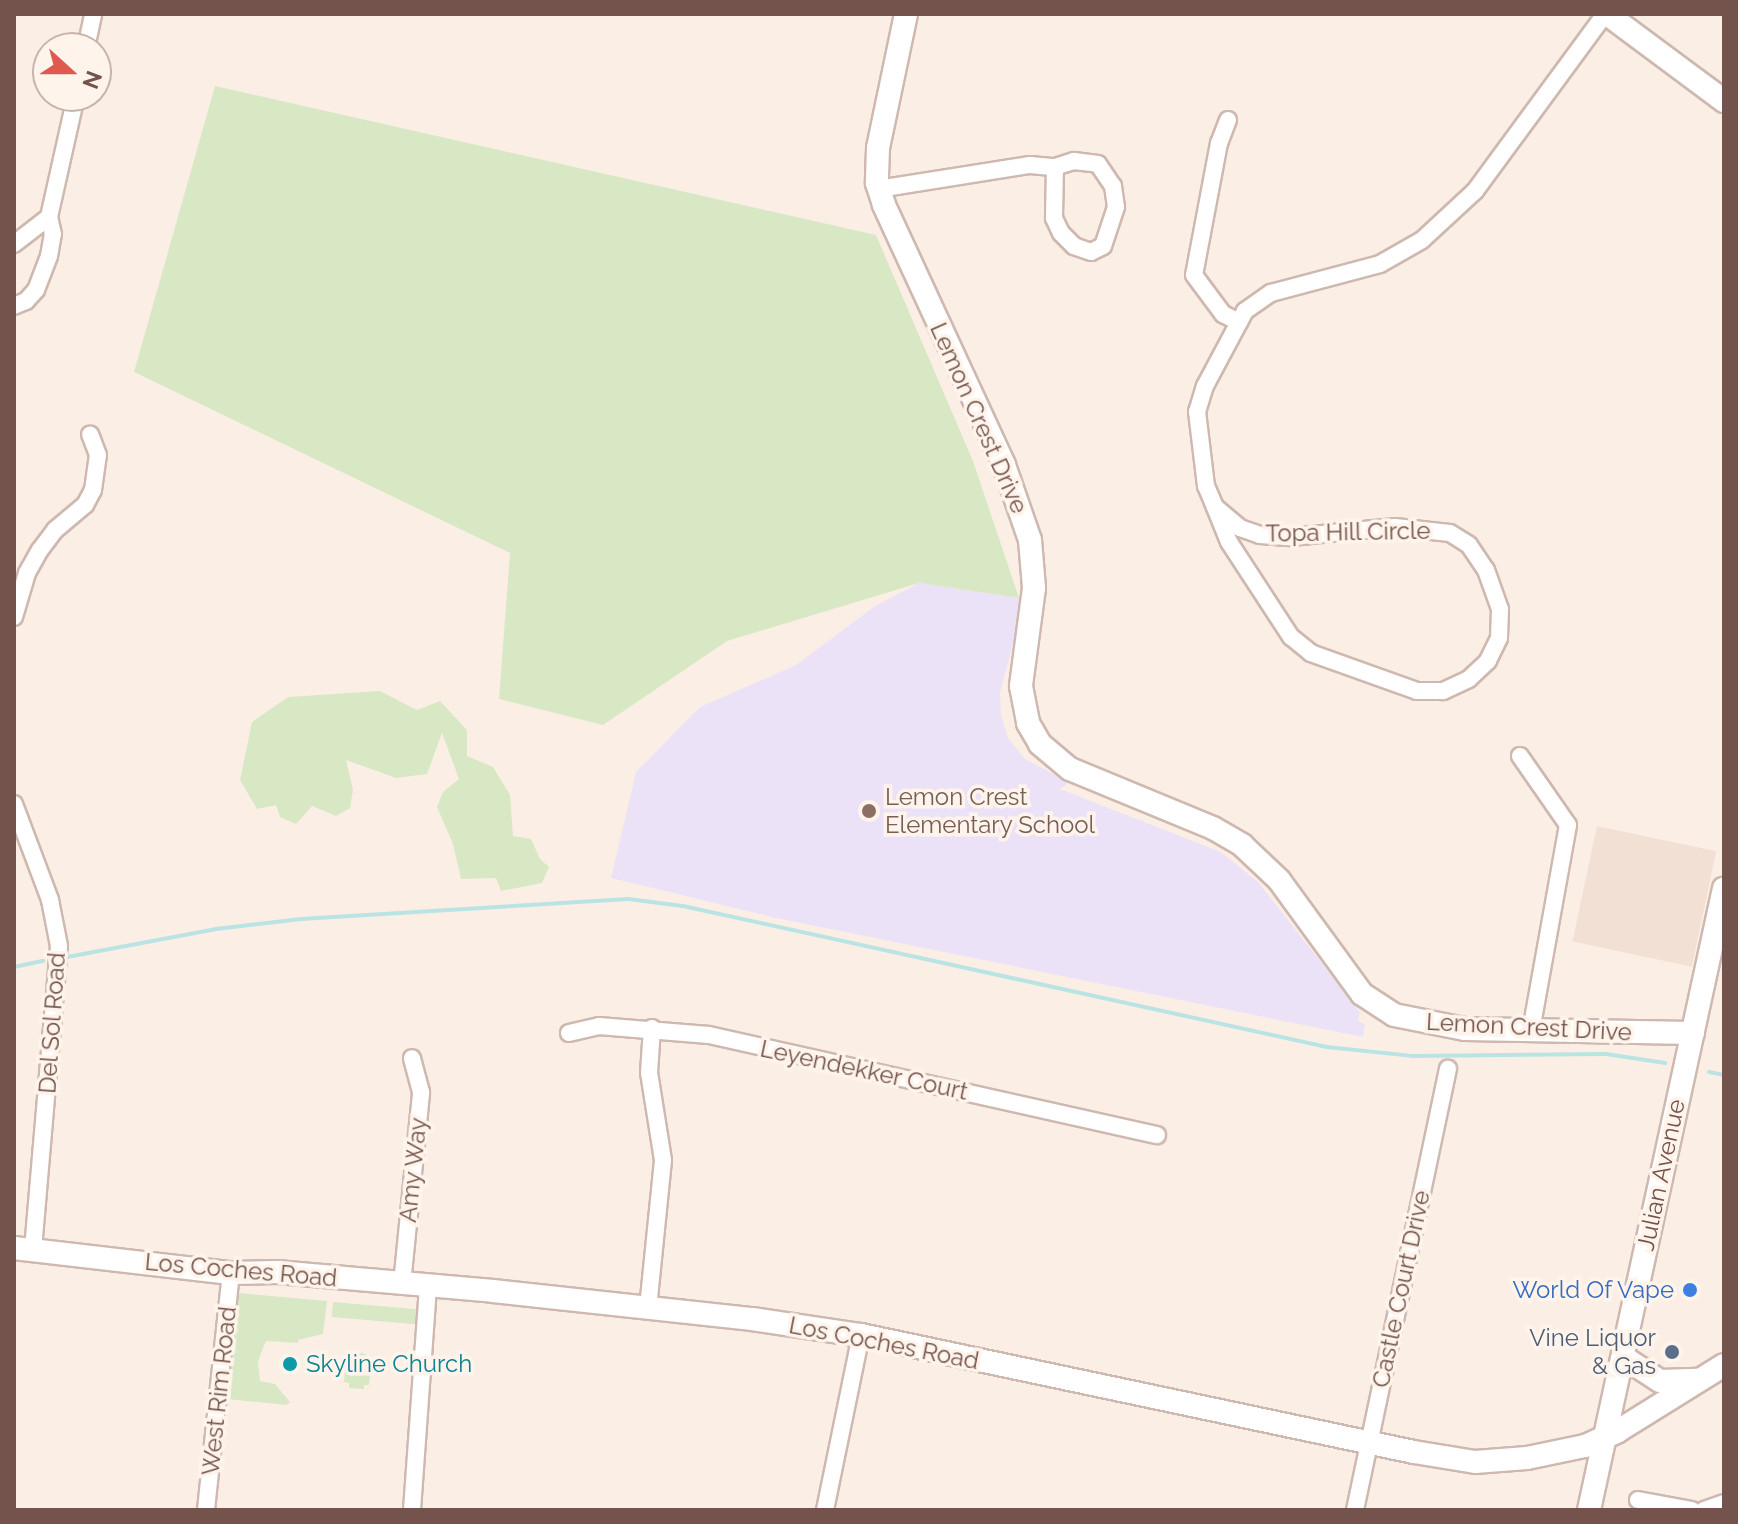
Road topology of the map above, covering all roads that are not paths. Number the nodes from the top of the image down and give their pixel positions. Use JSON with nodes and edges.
{"nodes":[{"id":1,"x":906,"y":14,"type":"edge"},
{"id":2,"x":1606,"y":14,"type":"edge"},
{"id":3,"x":1724,"y":101,"type":"edge"},
{"id":4,"x":72,"y":112,"type":"edge"},
{"id":5,"x":1228,"y":120,"type":"dead end"},
{"id":6,"x":1055,"y":167,"type":"junction"},
{"id":7,"x":878,"y":189,"type":"junction"},
{"id":8,"x":49,"y":217,"type":"junction"},
{"id":9,"x":14,"y":244,"type":"edge"},
{"id":10,"x":14,"y":306,"type":"edge"},
{"id":11,"x":1239,"y":322,"type":"junction"},
{"id":12,"x":90,"y":434,"type":"dead end"},
{"id":13,"x":1215,"y":507,"type":"junction"},
{"id":14,"x":14,"y":617,"type":"edge"},
{"id":15,"x":1520,"y":756,"type":"dead end"},
{"id":16,"x":14,"y":804,"type":"edge"},
{"id":17,"x":1724,"y":888,"type":"edge"},
{"id":18,"x":652,"y":1028,"type":"junction"},
{"id":19,"x":1531,"y":1031,"type":"junction"},
{"id":20,"x":569,"y":1033,"type":"dead end"},
{"id":21,"x":1693,"y":1033,"type":"junction"},
{"id":22,"x":412,"y":1058,"type":"dead end"},
{"id":23,"x":1448,"y":1069,"type":"dead end"},
{"id":24,"x":1157,"y":1135,"type":"dead end"},
{"id":25,"x":23,"y":1248,"type":"edge"},
{"id":26,"x":231,"y":1273,"type":"junction"},
{"id":27,"x":402,"y":1284,"type":"junction"},
{"id":28,"x":428,"y":1287,"type":"junction"},
{"id":29,"x":648,"y":1308,"type":"junction"},
{"id":30,"x":861,"y":1335,"type":"junction"},
{"id":31,"x":1623,"y":1357,"type":"junction"},
{"id":32,"x":1724,"y":1365,"type":"edge"},
{"id":33,"x":1701,"y":1380,"type":"junction"},
{"id":34,"x":1604,"y":1439,"type":"junction"},
{"id":35,"x":1369,"y":1443,"type":"junction"},
{"id":36,"x":1638,"y":1500,"type":"dead end"},
{"id":37,"x":1724,"y":1503,"type":"edge"},
{"id":38,"x":206,"y":1510,"type":"edge"},
{"id":39,"x":412,"y":1510,"type":"edge"},
{"id":40,"x":825,"y":1510,"type":"edge"},
{"id":41,"x":1355,"y":1510,"type":"edge"},
{"id":42,"x":1589,"y":1510,"type":"edge"},
{"id":43,"x":1692,"y":1510,"type":"edge"},
{"id":44,"x":1704,"y":1510,"type":"edge"}],
"edges":[{"from":1,"to":7,"type":"street","name":"Lemon Crest Drive"},
{"from":2,"to":3,"type":"street"},
{"from":2,"to":11,"type":"street","name":"Topa Hill Circle"},
{"from":4,"to":8,"type":"street"},
{"from":5,"to":11,"type":"street"},
{"from":6,"to":6,"type":"street"},
{"from":6,"to":7,"type":"street"},
{"from":7,"to":19,"type":"street","name":"Lemon Crest Drive"},
{"from":8,"to":9,"type":"street"},
{"from":8,"to":10,"type":"street"},
{"from":11,"to":13,"type":"street","name":"Topa Hill Circle"},
{"from":12,"to":14,"type":"street"},
{"from":13,"to":13,"type":"street","name":"Topa Hill Circle"},
{"from":15,"to":19,"type":"street"},
{"from":16,"to":25,"type":"street","name":"Del Sol Road"},
{"from":17,"to":21,"type":"street","name":"Julian Avenue"},
{"from":18,"to":20,"type":"street","name":"Leyendekker Court"},
{"from":18,"to":24,"type":"street","name":"Leyendekker Court"},
{"from":18,"to":29,"type":"street"},
{"from":19,"to":21,"type":"street","name":"Lemon Crest Drive"},
{"from":21,"to":31,"type":"street","name":"Julian Avenue"},
{"from":22,"to":27,"type":"street","name":"Amy Way"},
{"from":23,"to":35,"type":"street","name":"Castle Court Drive"},
{"from":25,"to":26,"type":"street","name":"Los Coches Road"},
{"from":26,"to":27,"type":"street","name":"Los Coches Road"},
{"from":26,"to":38,"type":"street","name":"West Rim Road"},
{"from":27,"to":28,"type":"street","name":"Los Coches Road"},
{"from":28,"to":29,"type":"street","name":"Los Coches Road"},
{"from":28,"to":39,"type":"street"},
{"from":29,"to":30,"type":"street","name":"Los Coches Road"},
{"from":30,"to":35,"type":"street","name":"Los Coches Road"},
{"from":30,"to":40,"type":"street"},
{"from":31,"to":33,"type":"street"},
{"from":31,"to":34,"type":"street","name":"Julian Avenue"},
{"from":32,"to":33,"type":"street","name":"Los Coches Road"},
{"from":33,"to":34,"type":"street","name":"Los Coches Road"},
{"from":34,"to":35,"type":"street","name":"Los Coches Road"},
{"from":34,"to":42,"type":"street","name":"Julian Avenue"},
{"from":35,"to":41,"type":"street","name":"Castle Court Drive"},
{"from":36,"to":43,"type":"street"},
{"from":37,"to":44,"type":"street"}]}
